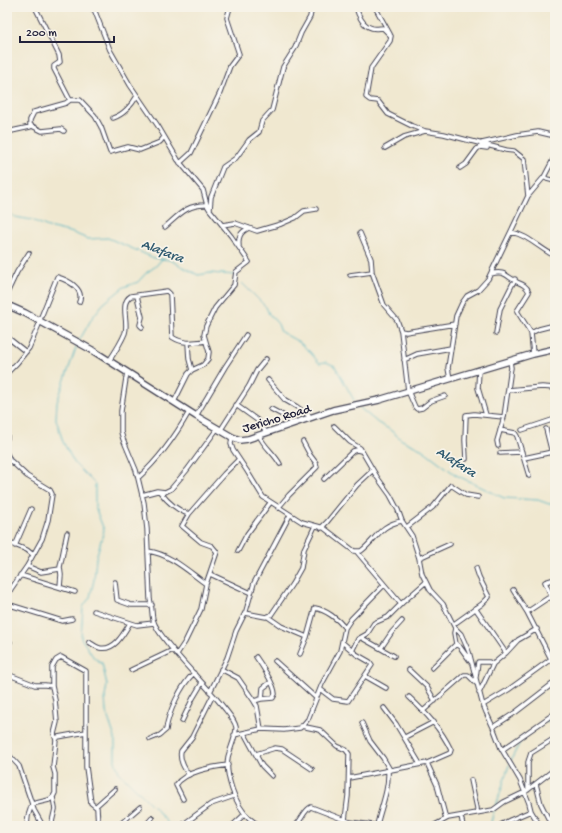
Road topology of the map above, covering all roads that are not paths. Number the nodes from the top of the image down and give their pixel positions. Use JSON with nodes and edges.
{"nodes":[{"id":1,"x":35,"y":7,"type":"edge"},
{"id":2,"x":84,"y":7,"type":"edge"},
{"id":3,"x":98,"y":7,"type":"edge"},
{"id":4,"x":230,"y":7,"type":"edge"},
{"id":5,"x":312,"y":7,"type":"edge"},
{"id":6,"x":356,"y":7,"type":"edge"},
{"id":7,"x":376,"y":7,"type":"edge"},
{"id":8,"x":94,"y":9,"type":"junction"},
{"id":9,"x":391,"y":36,"type":"junction"},
{"id":10,"x":137,"y":96,"type":"junction"},
{"id":11,"x":70,"y":100,"type":"junction"},
{"id":12,"x":113,"y":118,"type":"dead end"},
{"id":13,"x":30,"y":127,"type":"junction"},
{"id":14,"x":425,"y":130,"type":"junction"},
{"id":15,"x":64,"y":131,"type":"dead end"},
{"id":16,"x":7,"y":132,"type":"edge"},
{"id":17,"x":555,"y":136,"type":"edge"},
{"id":18,"x":164,"y":137,"type":"junction"},
{"id":19,"x":478,"y":144,"type":"junction"},
{"id":20,"x":385,"y":148,"type":"dead end"},
{"id":21,"x":506,"y":150,"type":"junction"},
{"id":22,"x":555,"y":156,"type":"edge"},
{"id":23,"x":180,"y":163,"type":"junction"},
{"id":24,"x":460,"y":168,"type":"dead end"},
{"id":25,"x":544,"y":177,"type":"junction"},
{"id":26,"x":555,"y":181,"type":"edge"},
{"id":27,"x":528,"y":196,"type":"junction"},
{"id":28,"x":207,"y":205,"type":"junction"},
{"id":29,"x":316,"y":209,"type":"dead end"},
{"id":30,"x":210,"y":210,"type":"junction"},
{"id":31,"x":222,"y":225,"type":"junction"},
{"id":32,"x":165,"y":227,"type":"dead end"},
{"id":33,"x":249,"y":228,"type":"junction"},
{"id":34,"x":511,"y":232,"type":"junction"},
{"id":35,"x":360,"y":233,"type":"dead end"},
{"id":36,"x":239,"y":248,"type":"junction"},
{"id":37,"x":29,"y":253,"type":"dead end"},
{"id":38,"x":555,"y":256,"type":"edge"},
{"id":39,"x":372,"y":272,"type":"junction"},
{"id":40,"x":491,"y":274,"type":"junction"},
{"id":41,"x":350,"y":275,"type":"dead end"},
{"id":42,"x":514,"y":279,"type":"junction"},
{"id":43,"x":7,"y":293,"type":"edge"},
{"id":44,"x":137,"y":296,"type":"junction"},
{"id":45,"x":79,"y":302,"type":"dead end"},
{"id":46,"x":7,"y":305,"type":"edge"},
{"id":47,"x":39,"y":322,"type":"junction"},
{"id":48,"x":455,"y":324,"type":"junction"},
{"id":49,"x":555,"y":325,"type":"edge"},
{"id":50,"x":142,"y":327,"type":"dead end"},
{"id":51,"x":401,"y":331,"type":"junction"},
{"id":52,"x":496,"y":333,"type":"dead end"},
{"id":53,"x":531,"y":333,"type":"junction"},
{"id":54,"x":246,"y":335,"type":"dead end"},
{"id":55,"x":7,"y":337,"type":"edge"},
{"id":56,"x":204,"y":341,"type":"junction"},
{"id":57,"x":188,"y":343,"type":"junction"},
{"id":58,"x":451,"y":348,"type":"junction"},
{"id":59,"x":555,"y":349,"type":"edge"},
{"id":60,"x":26,"y":352,"type":"junction"},
{"id":61,"x":533,"y":354,"type":"junction"},
{"id":62,"x":266,"y":359,"type":"dead end"},
{"id":63,"x":404,"y":360,"type":"junction"},
{"id":64,"x":510,"y":360,"type":"junction"},
{"id":65,"x":109,"y":361,"type":"junction"},
{"id":66,"x":192,"y":370,"type":"junction"},
{"id":67,"x":480,"y":370,"type":"junction"},
{"id":68,"x":127,"y":372,"type":"junction"},
{"id":69,"x":7,"y":373,"type":"edge"},
{"id":70,"x":450,"y":379,"type":"junction"},
{"id":71,"x":268,"y":380,"type":"dead end"},
{"id":72,"x":555,"y":388,"type":"edge"},
{"id":73,"x":508,"y":390,"type":"junction"},
{"id":74,"x":408,"y":391,"type":"junction"},
{"id":75,"x":445,"y":396,"type":"dead end"},
{"id":76,"x":174,"y":402,"type":"junction"},
{"id":77,"x":236,"y":405,"type":"junction"},
{"id":78,"x":271,"y":409,"type":"dead end"},
{"id":79,"x":189,"y":412,"type":"junction"},
{"id":80,"x":486,"y":415,"type":"junction"},
{"id":81,"x":196,"y":416,"type":"junction"},
{"id":82,"x":504,"y":417,"type":"junction"},
{"id":83,"x":311,"y":418,"type":"junction"},
{"id":84,"x":555,"y":419,"type":"edge"},
{"id":85,"x":291,"y":424,"type":"junction"},
{"id":86,"x":334,"y":426,"type":"dead end"},
{"id":87,"x":546,"y":429,"type":"dead end"},
{"id":88,"x":219,"y":430,"type":"junction"},
{"id":89,"x":500,"y":430,"type":"junction"},
{"id":90,"x":522,"y":430,"type":"dead end"},
{"id":91,"x":7,"y":432,"type":"edge"},
{"id":92,"x":266,"y":432,"type":"junction"},
{"id":93,"x":259,"y":435,"type":"junction"},
{"id":94,"x":232,"y":437,"type":"junction"},
{"id":95,"x":7,"y":438,"type":"edge"},
{"id":96,"x":303,"y":442,"type":"dead end"},
{"id":97,"x":498,"y":446,"type":"dead end"},
{"id":98,"x":360,"y":451,"type":"junction"},
{"id":99,"x":522,"y":452,"type":"junction"},
{"id":100,"x":552,"y":452,"type":"junction"},
{"id":101,"x":500,"y":453,"type":"dead end"},
{"id":102,"x":7,"y":454,"type":"edge"},
{"id":103,"x":524,"y":458,"type":"junction"},
{"id":104,"x":239,"y":459,"type":"junction"},
{"id":105,"x":466,"y":459,"type":"dead end"},
{"id":106,"x":8,"y":462,"type":"edge"},
{"id":107,"x":280,"y":464,"type":"dead end"},
{"id":108,"x":555,"y":465,"type":"edge"},
{"id":109,"x":372,"y":470,"type":"junction"},
{"id":110,"x":529,"y":476,"type":"dead end"},
{"id":111,"x":138,"y":478,"type":"junction"},
{"id":112,"x":324,"y":479,"type":"dead end"},
{"id":113,"x":160,"y":492,"type":"junction"},
{"id":114,"x":142,"y":495,"type":"junction"},
{"id":115,"x":478,"y":497,"type":"dead end"},
{"id":116,"x":270,"y":503,"type":"junction"},
{"id":117,"x":278,"y":508,"type":"junction"},
{"id":118,"x":30,"y":509,"type":"dead end"},
{"id":119,"x":189,"y":514,"type":"junction"},
{"id":120,"x":290,"y":515,"type":"junction"},
{"id":121,"x":402,"y":521,"type":"junction"},
{"id":122,"x":315,"y":526,"type":"junction"},
{"id":123,"x":407,"y":527,"type":"junction"},
{"id":124,"x":321,"y":528,"type":"junction"},
{"id":125,"x":68,"y":533,"type":"dead end"},
{"id":126,"x":7,"y":542,"type":"edge"},
{"id":127,"x":450,"y":544,"type":"dead end"},
{"id":128,"x":15,"y":546,"type":"junction"},
{"id":129,"x":238,"y":551,"type":"dead end"},
{"id":130,"x":148,"y":552,"type":"junction"},
{"id":131,"x":356,"y":552,"type":"junction"},
{"id":132,"x":32,"y":554,"type":"junction"},
{"id":133,"x":419,"y":558,"type":"junction"},
{"id":134,"x":27,"y":566,"type":"junction"},
{"id":135,"x":60,"y":568,"type":"junction"},
{"id":136,"x":476,"y":568,"type":"dead end"},
{"id":137,"x":210,"y":574,"type":"junction"},
{"id":138,"x":20,"y":575,"type":"junction"},
{"id":139,"x":555,"y":579,"type":"edge"},
{"id":140,"x":115,"y":582,"type":"dead end"},
{"id":141,"x":426,"y":582,"type":"junction"},
{"id":142,"x":206,"y":584,"type":"junction"},
{"id":143,"x":384,"y":585,"type":"junction"},
{"id":144,"x":60,"y":587,"type":"junction"},
{"id":145,"x":9,"y":588,"type":"edge"},
{"id":146,"x":513,"y":590,"type":"dead end"},
{"id":147,"x":75,"y":592,"type":"dead end"},
{"id":148,"x":251,"y":593,"type":"junction"},
{"id":149,"x":7,"y":598,"type":"edge"},
{"id":150,"x":554,"y":599,"type":"edge"},
{"id":151,"x":402,"y":603,"type":"junction"},
{"id":152,"x":7,"y":604,"type":"edge"},
{"id":153,"x":152,"y":605,"type":"junction"},
{"id":154,"x":475,"y":608,"type":"junction"},
{"id":155,"x":94,"y":611,"type":"dead end"},
{"id":156,"x":527,"y":612,"type":"junction"},
{"id":157,"x":245,"y":613,"type":"junction"},
{"id":158,"x":268,"y":617,"type":"junction"},
{"id":159,"x":72,"y":618,"type":"dead end"},
{"id":160,"x":402,"y":621,"type":"dead end"},
{"id":161,"x":130,"y":623,"type":"junction"},
{"id":162,"x":154,"y":623,"type":"junction"},
{"id":163,"x":454,"y":626,"type":"junction"},
{"id":164,"x":345,"y":628,"type":"junction"},
{"id":165,"x":536,"y":629,"type":"junction"},
{"id":166,"x":307,"y":637,"type":"junction"},
{"id":167,"x":362,"y":638,"type":"junction"},
{"id":168,"x":89,"y":642,"type":"dead end"},
{"id":169,"x":342,"y":642,"type":"junction"},
{"id":170,"x":456,"y":644,"type":"junction"},
{"id":171,"x":348,"y":648,"type":"junction"},
{"id":172,"x":381,"y":648,"type":"junction"},
{"id":173,"x":341,"y":649,"type":"junction"},
{"id":174,"x":173,"y":650,"type":"junction"},
{"id":175,"x":352,"y":651,"type":"junction"},
{"id":176,"x":506,"y":653,"type":"junction"},
{"id":177,"x":177,"y":654,"type":"junction"},
{"id":178,"x":300,"y":654,"type":"dead end"},
{"id":179,"x":394,"y":656,"type":"dead end"},
{"id":180,"x":256,"y":657,"type":"dead end"},
{"id":181,"x":275,"y":661,"type":"dead end"},
{"id":182,"x":472,"y":663,"type":"junction"},
{"id":183,"x":493,"y":664,"type":"junction"},
{"id":184,"x":432,"y":668,"type":"dead end"},
{"id":185,"x":222,"y":669,"type":"junction"},
{"id":186,"x":131,"y":670,"type":"dead end"},
{"id":187,"x":409,"y":670,"type":"dead end"},
{"id":188,"x":474,"y":670,"type":"junction"},
{"id":189,"x":194,"y":673,"type":"junction"},
{"id":190,"x":7,"y":674,"type":"edge"},
{"id":191,"x":468,"y":675,"type":"junction"},
{"id":192,"x":365,"y":676,"type":"junction"},
{"id":193,"x":476,"y":678,"type":"junction"},
{"id":194,"x":202,"y":682,"type":"junction"},
{"id":195,"x":271,"y":682,"type":"junction"},
{"id":196,"x":555,"y":682,"type":"edge"},
{"id":197,"x":477,"y":684,"type":"junction"},
{"id":198,"x":52,"y":686,"type":"junction"},
{"id":199,"x":386,"y":688,"type":"dead end"},
{"id":200,"x":320,"y":689,"type":"junction"},
{"id":201,"x":210,"y":692,"type":"junction"},
{"id":202,"x":479,"y":693,"type":"junction"},
{"id":203,"x":432,"y":694,"type":"junction"},
{"id":204,"x":213,"y":695,"type":"junction"},
{"id":205,"x":441,"y":696,"type":"junction"},
{"id":206,"x":409,"y":697,"type":"dead end"},
{"id":207,"x":262,"y":698,"type":"junction"},
{"id":208,"x":316,"y":698,"type":"junction"},
{"id":209,"x":254,"y":701,"type":"junction"},
{"id":210,"x":435,"y":701,"type":"junction"},
{"id":211,"x":483,"y":705,"type":"junction"},
{"id":212,"x":384,"y":708,"type":"dead end"},
{"id":213,"x":423,"y":711,"type":"junction"},
{"id":214,"x":555,"y":713,"type":"edge"},
{"id":215,"x":182,"y":721,"type":"dead end"},
{"id":216,"x":434,"y":722,"type":"junction"},
{"id":217,"x":362,"y":723,"type":"dead end"},
{"id":218,"x":301,"y":726,"type":"junction"},
{"id":219,"x":493,"y":727,"type":"junction"},
{"id":220,"x":261,"y":729,"type":"junction"},
{"id":221,"x":86,"y":732,"type":"junction"},
{"id":222,"x":244,"y":733,"type":"junction"},
{"id":223,"x":234,"y":735,"type":"junction"},
{"id":224,"x":405,"y":737,"type":"junction"},
{"id":225,"x":555,"y":738,"type":"edge"},
{"id":226,"x":150,"y":739,"type":"dead end"},
{"id":227,"x":56,"y":740,"type":"junction"},
{"id":228,"x":7,"y":744,"type":"edge"},
{"id":229,"x":502,"y":750,"type":"junction"},
{"id":230,"x":256,"y":754,"type":"junction"},
{"id":231,"x":427,"y":763,"type":"junction"},
{"id":232,"x":420,"y":764,"type":"junction"},
{"id":233,"x":228,"y":765,"type":"junction"},
{"id":234,"x":555,"y":768,"type":"edge"},
{"id":235,"x":312,"y":769,"type":"dead end"},
{"id":236,"x":389,"y":770,"type":"junction"},
{"id":237,"x":189,"y":775,"type":"junction"},
{"id":238,"x":272,"y":776,"type":"dead end"},
{"id":239,"x":349,"y":778,"type":"junction"},
{"id":240,"x":471,"y":780,"type":"dead end"},
{"id":241,"x":536,"y":784,"type":"junction"},
{"id":242,"x":115,"y":789,"type":"dead end"},
{"id":243,"x":526,"y":791,"type":"junction"},
{"id":244,"x":234,"y":796,"type":"junction"},
{"id":245,"x":53,"y":797,"type":"junction"},
{"id":246,"x":183,"y":799,"type":"dead end"},
{"id":247,"x":32,"y":804,"type":"junction"},
{"id":248,"x":96,"y":806,"type":"junction"},
{"id":249,"x":140,"y":807,"type":"dead end"},
{"id":250,"x":531,"y":811,"type":"junction"},
{"id":251,"x":477,"y":813,"type":"junction"},
{"id":252,"x":245,"y":814,"type":"junction"},
{"id":253,"x":461,"y":816,"type":"junction"},
{"id":254,"x":152,"y":818,"type":"dead end"},
{"id":255,"x":446,"y":819,"type":"junction"},
{"id":256,"x":345,"y":820,"type":"junction"},
{"id":257,"x":27,"y":826,"type":"edge"},
{"id":258,"x":43,"y":826,"type":"edge"},
{"id":259,"x":51,"y":826,"type":"edge"},
{"id":260,"x":98,"y":826,"type":"edge"},
{"id":261,"x":118,"y":826,"type":"edge"},
{"id":262,"x":145,"y":826,"type":"edge"},
{"id":263,"x":181,"y":826,"type":"edge"},
{"id":264,"x":232,"y":826,"type":"edge"},
{"id":265,"x":262,"y":826,"type":"edge"},
{"id":266,"x":295,"y":826,"type":"edge"},
{"id":267,"x":378,"y":826,"type":"edge"},
{"id":268,"x":433,"y":826,"type":"edge"},
{"id":269,"x":463,"y":826,"type":"edge"},
{"id":270,"x":499,"y":826,"type":"edge"},
{"id":271,"x":540,"y":826,"type":"edge"},
{"id":272,"x":552,"y":826,"type":"edge"}],
"edges":[{"from":1,"to":11,"type":"street"},
{"from":2,"to":8,"type":"street"},
{"from":3,"to":8,"type":"street"},
{"from":4,"to":23,"type":"street"},
{"from":5,"to":30,"type":"street"},
{"from":6,"to":9,"type":"street"},
{"from":7,"to":9,"type":"street"},
{"from":8,"to":10,"type":"street"},
{"from":9,"to":14,"type":"street"},
{"from":10,"to":12,"type":"street"},
{"from":10,"to":18,"type":"street"},
{"from":11,"to":13,"type":"street"},
{"from":11,"to":18,"type":"street"},
{"from":13,"to":15,"type":"street"},
{"from":13,"to":16,"type":"street"},
{"from":14,"to":19,"type":"street"},
{"from":14,"to":20,"type":"street"},
{"from":17,"to":19,"type":"street"},
{"from":18,"to":23,"type":"street"},
{"from":19,"to":21,"type":"street"},
{"from":21,"to":24,"type":"street"},
{"from":21,"to":27,"type":"street"},
{"from":22,"to":25,"type":"street"},
{"from":23,"to":28,"type":"street"},
{"from":25,"to":26,"type":"street"},
{"from":25,"to":27,"type":"street"},
{"from":27,"to":34,"type":"street"},
{"from":28,"to":30,"type":"street"},
{"from":28,"to":32,"type":"street"},
{"from":29,"to":33,"type":"street"},
{"from":30,"to":31,"type":"street"},
{"from":31,"to":33,"type":"street"},
{"from":31,"to":36,"type":"street"},
{"from":33,"to":36,"type":"street"},
{"from":34,"to":38,"type":"street"},
{"from":34,"to":40,"type":"street"},
{"from":35,"to":39,"type":"street"},
{"from":36,"to":56,"type":"street"},
{"from":37,"to":43,"type":"street"},
{"from":39,"to":41,"type":"street"},
{"from":39,"to":51,"type":"street"},
{"from":40,"to":42,"type":"street"},
{"from":40,"to":48,"type":"street"},
{"from":42,"to":52,"type":"street"},
{"from":42,"to":53,"type":"street"},
{"from":44,"to":50,"type":"street"},
{"from":44,"to":57,"type":"street"},
{"from":44,"to":65,"type":"street"},
{"from":45,"to":47,"type":"street"},
{"from":46,"to":47,"type":"street","name":"Jericho Road"},
{"from":47,"to":60,"type":"street"},
{"from":47,"to":65,"type":"street","name":"Jericho Road"},
{"from":48,"to":51,"type":"street"},
{"from":48,"to":58,"type":"street"},
{"from":49,"to":53,"type":"street"},
{"from":51,"to":63,"type":"street"},
{"from":53,"to":61,"type":"street"},
{"from":54,"to":81,"type":"street"},
{"from":55,"to":60,"type":"street"},
{"from":56,"to":57,"type":"street"},
{"from":56,"to":66,"type":"street"},
{"from":57,"to":66,"type":"street"},
{"from":58,"to":63,"type":"street"},
{"from":58,"to":70,"type":"street"},
{"from":59,"to":61,"type":"street","name":"Jericho Road"},
{"from":60,"to":69,"type":"street"},
{"from":61,"to":64,"type":"street","name":"Jericho Road"},
{"from":62,"to":77,"type":"street"},
{"from":63,"to":74,"type":"street"},
{"from":64,"to":67,"type":"street","name":"Jericho Road"},
{"from":64,"to":73,"type":"street"},
{"from":65,"to":68,"type":"street","name":"Jericho Road"},
{"from":66,"to":76,"type":"street"},
{"from":67,"to":70,"type":"street","name":"Jericho Road"},
{"from":67,"to":80,"type":"street"},
{"from":68,"to":76,"type":"street","name":"Jericho Road"},
{"from":68,"to":111,"type":"street"},
{"from":70,"to":74,"type":"street","name":"Jericho Road"},
{"from":71,"to":83,"type":"street"},
{"from":72,"to":73,"type":"street"},
{"from":73,"to":82,"type":"street"},
{"from":74,"to":75,"type":"street"},
{"from":74,"to":83,"type":"street","name":"Jericho Road"},
{"from":76,"to":79,"type":"street","name":"Jericho Road"},
{"from":77,"to":88,"type":"street"},
{"from":77,"to":92,"type":"street"},
{"from":78,"to":85,"type":"street"},
{"from":79,"to":81,"type":"street","name":"Jericho Road"},
{"from":79,"to":111,"type":"street"},
{"from":80,"to":82,"type":"street"},
{"from":80,"to":105,"type":"street"},
{"from":81,"to":88,"type":"street","name":"Jericho Road"},
{"from":82,"to":89,"type":"street"},
{"from":83,"to":85,"type":"street","name":"Jericho Road"},
{"from":84,"to":90,"type":"street"},
{"from":85,"to":92,"type":"street","name":"Jericho Road"},
{"from":86,"to":98,"type":"street"},
{"from":87,"to":100,"type":"street"},
{"from":88,"to":94,"type":"street","name":"Jericho Road"},
{"from":88,"to":113,"type":"street"},
{"from":89,"to":97,"type":"street"},
{"from":89,"to":99,"type":"street"},
{"from":91,"to":95,"type":"street"},
{"from":92,"to":93,"type":"street","name":"Jericho Road"},
{"from":93,"to":94,"type":"street","name":"Jericho Road"},
{"from":93,"to":107,"type":"street"},
{"from":94,"to":104,"type":"street"},
{"from":96,"to":117,"type":"street"},
{"from":98,"to":109,"type":"street"},
{"from":98,"to":112,"type":"street"},
{"from":99,"to":101,"type":"street"},
{"from":99,"to":103,"type":"street"},
{"from":100,"to":103,"type":"street"},
{"from":100,"to":108,"type":"street"},
{"from":102,"to":106,"type":"street"},
{"from":103,"to":110,"type":"street"},
{"from":104,"to":116,"type":"street"},
{"from":104,"to":119,"type":"street"},
{"from":106,"to":132,"type":"street"},
{"from":109,"to":121,"type":"street"},
{"from":109,"to":124,"type":"street"},
{"from":111,"to":114,"type":"street"},
{"from":113,"to":114,"type":"street"},
{"from":113,"to":119,"type":"street"},
{"from":114,"to":130,"type":"street"},
{"from":115,"to":123,"type":"street"},
{"from":116,"to":117,"type":"street"},
{"from":116,"to":129,"type":"street"},
{"from":117,"to":120,"type":"street"},
{"from":118,"to":128,"type":"street"},
{"from":119,"to":137,"type":"street"},
{"from":120,"to":122,"type":"street"},
{"from":120,"to":148,"type":"street"},
{"from":121,"to":123,"type":"street"},
{"from":121,"to":131,"type":"street"},
{"from":122,"to":124,"type":"street"},
{"from":122,"to":158,"type":"street"},
{"from":123,"to":133,"type":"street"},
{"from":124,"to":131,"type":"street"},
{"from":125,"to":135,"type":"street"},
{"from":126,"to":128,"type":"street"},
{"from":127,"to":133,"type":"street"},
{"from":128,"to":132,"type":"street"},
{"from":130,"to":142,"type":"street"},
{"from":130,"to":153,"type":"street"},
{"from":131,"to":143,"type":"street"},
{"from":132,"to":134,"type":"street"},
{"from":133,"to":141,"type":"street"},
{"from":134,"to":135,"type":"street"},
{"from":134,"to":138,"type":"street"},
{"from":135,"to":144,"type":"street"},
{"from":136,"to":154,"type":"street"},
{"from":137,"to":142,"type":"street"},
{"from":137,"to":148,"type":"street"},
{"from":138,"to":144,"type":"street"},
{"from":138,"to":145,"type":"street"},
{"from":139,"to":150,"type":"street"},
{"from":140,"to":153,"type":"street"},
{"from":141,"to":151,"type":"street"},
{"from":141,"to":163,"type":"street"},
{"from":142,"to":177,"type":"street"},
{"from":143,"to":151,"type":"street"},
{"from":143,"to":164,"type":"street"},
{"from":144,"to":147,"type":"street"},
{"from":145,"to":149,"type":"street"},
{"from":146,"to":156,"type":"street"},
{"from":148,"to":157,"type":"street"},
{"from":150,"to":156,"type":"street"},
{"from":151,"to":167,"type":"street"},
{"from":152,"to":159,"type":"street"},
{"from":153,"to":162,"type":"street"},
{"from":154,"to":163,"type":"street"},
{"from":154,"to":176,"type":"street"},
{"from":155,"to":161,"type":"street"},
{"from":156,"to":165,"type":"street"},
{"from":157,"to":158,"type":"street"},
{"from":157,"to":185,"type":"street"},
{"from":158,"to":166,"type":"street"},
{"from":160,"to":172,"type":"street"},
{"from":161,"to":162,"type":"street"},
{"from":161,"to":168,"type":"street"},
{"from":162,"to":174,"type":"street"},
{"from":163,"to":170,"type":"street"},
{"from":163,"to":182,"type":"street"},
{"from":164,"to":166,"type":"street"},
{"from":164,"to":169,"type":"street"},
{"from":165,"to":176,"type":"street"},
{"from":165,"to":211,"type":"street"},
{"from":166,"to":178,"type":"street"},
{"from":167,"to":172,"type":"street"},
{"from":167,"to":175,"type":"street"},
{"from":169,"to":171,"type":"street"},
{"from":169,"to":173,"type":"street"},
{"from":170,"to":182,"type":"street"},
{"from":170,"to":184,"type":"street"},
{"from":171,"to":173,"type":"street"},
{"from":171,"to":175,"type":"street"},
{"from":172,"to":179,"type":"street"},
{"from":173,"to":200,"type":"street"},
{"from":174,"to":177,"type":"street"},
{"from":174,"to":186,"type":"street"},
{"from":175,"to":192,"type":"street"},
{"from":176,"to":183,"type":"street"},
{"from":177,"to":189,"type":"street"},
{"from":180,"to":195,"type":"street"},
{"from":181,"to":208,"type":"street"},
{"from":182,"to":188,"type":"street"},
{"from":183,"to":193,"type":"street"},
{"from":183,"to":202,"type":"street"},
{"from":185,"to":201,"type":"street"},
{"from":185,"to":209,"type":"street"},
{"from":187,"to":203,"type":"street"},
{"from":188,"to":191,"type":"street"},
{"from":188,"to":193,"type":"street"},
{"from":189,"to":194,"type":"street"},
{"from":189,"to":226,"type":"street"},
{"from":190,"to":198,"type":"street"},
{"from":191,"to":197,"type":"street"},
{"from":191,"to":205,"type":"street"},
{"from":192,"to":199,"type":"street"},
{"from":192,"to":200,"type":"street"},
{"from":193,"to":197,"type":"street"},
{"from":194,"to":201,"type":"street"},
{"from":194,"to":215,"type":"street"},
{"from":195,"to":207,"type":"street"},
{"from":195,"to":207,"type":"street"},
{"from":196,"to":219,"type":"street"},
{"from":197,"to":202,"type":"street"},
{"from":198,"to":221,"type":"street"},
{"from":198,"to":227,"type":"street"},
{"from":200,"to":208,"type":"street"},
{"from":201,"to":204,"type":"street"},
{"from":202,"to":211,"type":"street"},
{"from":203,"to":205,"type":"street"},
{"from":203,"to":210,"type":"street"},
{"from":204,"to":223,"type":"street"},
{"from":204,"to":237,"type":"street"},
{"from":205,"to":210,"type":"street"},
{"from":206,"to":213,"type":"street"},
{"from":207,"to":209,"type":"street"},
{"from":208,"to":218,"type":"street"},
{"from":209,"to":220,"type":"street"},
{"from":210,"to":213,"type":"street"},
{"from":211,"to":219,"type":"street"},
{"from":212,"to":224,"type":"street"},
{"from":213,"to":216,"type":"street"},
{"from":214,"to":229,"type":"street"},
{"from":216,"to":224,"type":"street"},
{"from":216,"to":231,"type":"street"},
{"from":217,"to":236,"type":"street"},
{"from":218,"to":220,"type":"street"},
{"from":218,"to":239,"type":"street"},
{"from":219,"to":229,"type":"street"},
{"from":220,"to":222,"type":"street"},
{"from":221,"to":227,"type":"street"},
{"from":221,"to":248,"type":"street"},
{"from":222,"to":223,"type":"street"},
{"from":222,"to":230,"type":"street"},
{"from":223,"to":233,"type":"street"},
{"from":224,"to":232,"type":"street"},
{"from":225,"to":243,"type":"street"},
{"from":227,"to":245,"type":"street"},
{"from":228,"to":247,"type":"street"},
{"from":229,"to":243,"type":"street"},
{"from":230,"to":235,"type":"street"},
{"from":230,"to":238,"type":"street"},
{"from":231,"to":232,"type":"street"},
{"from":231,"to":255,"type":"street"},
{"from":232,"to":236,"type":"street"},
{"from":233,"to":237,"type":"street"},
{"from":233,"to":244,"type":"street"},
{"from":234,"to":241,"type":"street"},
{"from":236,"to":239,"type":"street"},
{"from":236,"to":267,"type":"street"},
{"from":237,"to":246,"type":"street"},
{"from":239,"to":256,"type":"street"},
{"from":240,"to":251,"type":"street"},
{"from":241,"to":243,"type":"street"},
{"from":241,"to":272,"type":"street"},
{"from":242,"to":248,"type":"street"},
{"from":243,"to":250,"type":"street"},
{"from":243,"to":251,"type":"street"},
{"from":244,"to":252,"type":"street"},
{"from":244,"to":263,"type":"street"},
{"from":245,"to":247,"type":"street"},
{"from":245,"to":259,"type":"street"},
{"from":247,"to":257,"type":"street"},
{"from":247,"to":258,"type":"street"},
{"from":248,"to":260,"type":"street"},
{"from":249,"to":261,"type":"street"},
{"from":250,"to":270,"type":"street"},
{"from":250,"to":271,"type":"street"},
{"from":251,"to":253,"type":"street"},
{"from":252,"to":264,"type":"street"},
{"from":252,"to":265,"type":"street"},
{"from":253,"to":255,"type":"street"},
{"from":253,"to":269,"type":"street"},
{"from":254,"to":262,"type":"street"},
{"from":255,"to":268,"type":"street"},
{"from":256,"to":266,"type":"street"},
{"from":256,"to":267,"type":"street"}]}
